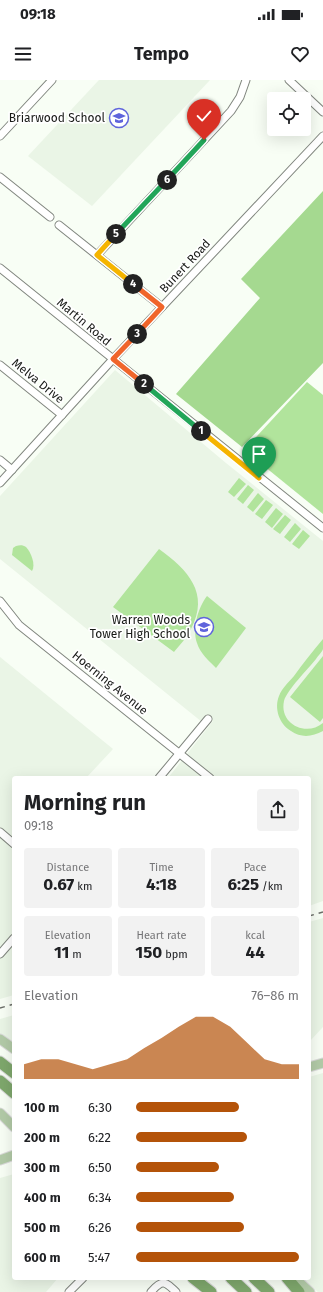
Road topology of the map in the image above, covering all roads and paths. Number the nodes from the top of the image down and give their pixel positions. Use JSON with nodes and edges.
{"nodes":[{"id":1,"x":52,"y":80,"type":"edge"},
{"id":2,"x":246,"y":80,"type":"edge"},
{"id":3,"x":289,"y":80,"type":"edge"},
{"id":4,"x":323,"y":112,"type":"edge"},
{"id":5,"x":0,"y":136,"type":"edge"},
{"id":6,"x":323,"y":136,"type":"edge"},
{"id":7,"x":0,"y":177,"type":"edge"},
{"id":8,"x":50,"y":218,"type":"dead end"},
{"id":9,"x":59,"y":225,"type":"dead end"},
{"id":10,"x":97,"y":255,"type":"junction"},
{"id":11,"x":0,"y":268,"type":"edge"},
{"id":12,"x":162,"y":307,"type":"junction"},
{"id":13,"x":113,"y":359,"type":"junction"},
{"id":14,"x":0,"y":365,"type":"edge"},
{"id":15,"x":62,"y":415,"type":"junction"},
{"id":16,"x":0,"y":460,"type":"edge"},
{"id":17,"x":12,"y":470,"type":"junction"},
{"id":18,"x":0,"y":483,"type":"edge"},
{"id":19,"x":323,"y":528,"type":"edge"},
{"id":20,"x":0,"y":602,"type":"edge"},
{"id":21,"x":208,"y":719,"type":"dead end"},
{"id":22,"x":180,"y":754,"type":"junction"},
{"id":23,"x":161,"y":776,"type":"edge"},
{"id":24,"x":208,"y":776,"type":"edge"},
{"id":25,"x":0,"y":832,"type":"edge"},
{"id":26,"x":12,"y":842,"type":"edge"},
{"id":27,"x":12,"y":940,"type":"edge"},
{"id":28,"x":0,"y":954,"type":"edge"},
{"id":29,"x":0,"y":1039,"type":"edge"},
{"id":30,"x":12,"y":1048,"type":"edge"},
{"id":31,"x":0,"y":1062,"type":"edge"},
{"id":32,"x":323,"y":1063,"type":"edge"},
{"id":33,"x":311,"y":1066,"type":"edge"},
{"id":34,"x":12,"y":1071,"type":"edge"},
{"id":35,"x":0,"y":1081,"type":"edge"},
{"id":36,"x":12,"y":1091,"type":"edge"},
{"id":37,"x":0,"y":1112,"type":"edge"},
{"id":38,"x":0,"y":1118,"type":"edge"},
{"id":39,"x":12,"y":1125,"type":"edge"},
{"id":40,"x":12,"y":1125,"type":"edge"},
{"id":41,"x":0,"y":1155,"type":"edge"},
{"id":42,"x":12,"y":1155,"type":"edge"},
{"id":43,"x":12,"y":1156,"type":"edge"},
{"id":44,"x":0,"y":1160,"type":"edge"},
{"id":45,"x":81,"y":1280,"type":"edge"},
{"id":46,"x":190,"y":1280,"type":"edge"},
{"id":47,"x":196,"y":1280,"type":"edge"},
{"id":48,"x":233,"y":1280,"type":"edge"},
{"id":49,"x":256,"y":1280,"type":"edge"},
{"id":50,"x":290,"y":1280,"type":"edge"},
{"id":51,"x":297,"y":1280,"type":"edge"},
{"id":52,"x":69,"y":1292,"type":"edge"},
{"id":53,"x":151,"y":1292,"type":"edge"},
{"id":54,"x":176,"y":1292,"type":"edge"},
{"id":55,"x":203,"y":1292,"type":"edge"},
{"id":56,"x":212,"y":1292,"type":"edge"},
{"id":57,"x":246,"y":1292,"type":"edge"},
{"id":58,"x":269,"y":1292,"type":"edge"},
{"id":59,"x":299,"y":1292,"type":"edge"},
{"id":60,"x":310,"y":1292,"type":"edge"}],
"edges":[{"from":1,"to":5,"type":"street"},
{"from":2,"to":10,"type":"street"},
{"from":3,"to":4,"type":"street"},
{"from":6,"to":12,"type":"street","name":"Bunert Road"},
{"from":7,"to":8,"type":"street"},
{"from":9,"to":10,"type":"street"},
{"from":10,"to":12,"type":"street"},
{"from":11,"to":13,"type":"street","name":"Martin Road"},
{"from":12,"to":13,"type":"street","name":"Bunert Road"},
{"from":13,"to":15,"type":"street","name":"Bunert Road"},
{"from":13,"to":19,"type":"street","name":"Martin Road"},
{"from":14,"to":15,"type":"street","name":"Melva Drive"},
{"from":15,"to":17,"type":"street","name":"Bunert Road"},
{"from":16,"to":17,"type":"street"},
{"from":17,"to":18,"type":"street","name":"Bunert Road"},
{"from":20,"to":22,"type":"street","name":"Hoerning Avenue"},
{"from":21,"to":22,"type":"street"},
{"from":22,"to":23,"type":"street"},
{"from":22,"to":24,"type":"street","name":"Hoerning Avenue"},
{"from":25,"to":26,"type":"street"},
{"from":27,"to":28,"type":"street"},
{"from":29,"to":30,"type":"main road"},
{"from":31,"to":34,"type":"highway"},
{"from":32,"to":33,"type":"main road"},
{"from":35,"to":36,"type":"highway"},
{"from":37,"to":39,"type":"main road"},
{"from":38,"to":40,"type":"main road"},
{"from":41,"to":42,"type":"main road"},
{"from":43,"to":44,"type":"main road"},
{"from":45,"to":52,"type":"street"},
{"from":46,"to":55,"type":"main road"},
{"from":47,"to":56,"type":"highway"},
{"from":48,"to":57,"type":"highway"},
{"from":49,"to":58,"type":"highway"},
{"from":50,"to":59,"type":"highway"},
{"from":51,"to":60,"type":"main road"},
{"from":53,"to":54,"type":"street"}]}
